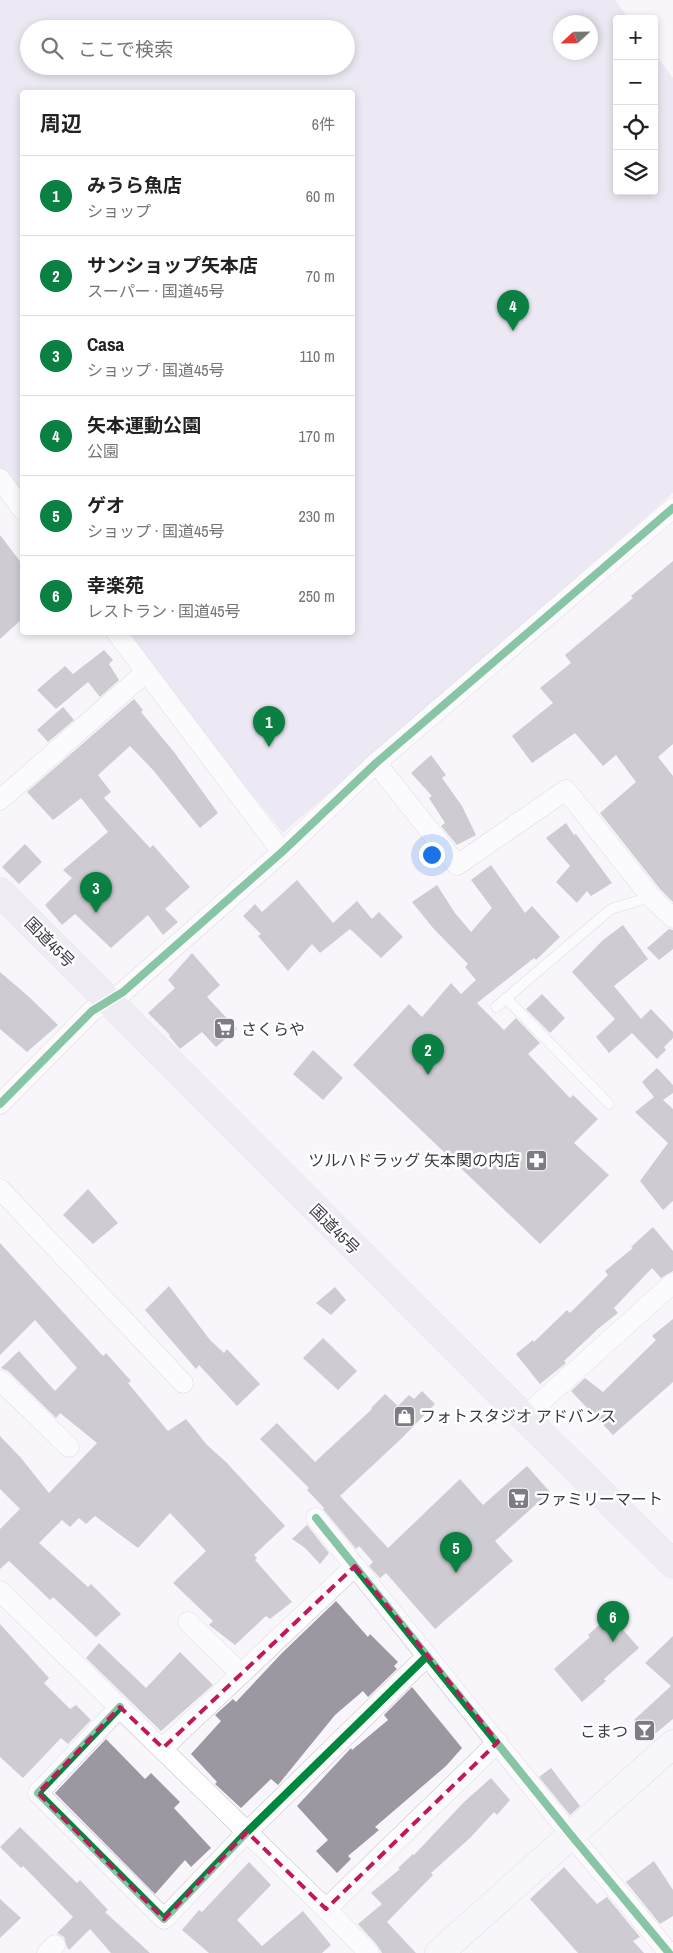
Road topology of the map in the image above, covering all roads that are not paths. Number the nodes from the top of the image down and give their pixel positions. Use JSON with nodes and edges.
{"nodes":[{"id":1,"x":0,"y":479,"type":"edge"},
{"id":2,"x":20,"y":506,"type":"edge"},
{"id":3,"x":673,"y":508,"type":"edge"},
{"id":4,"x":118,"y":635,"type":"edge"},
{"id":5,"x":146,"y":672,"type":"junction"},
{"id":6,"x":376,"y":763,"type":"junction"},
{"id":7,"x":0,"y":800,"type":"edge"},
{"id":8,"x":282,"y":852,"type":"junction"},
{"id":9,"x":0,"y":892,"type":"edge"},
{"id":10,"x":651,"y":897,"type":"junction"},
{"id":11,"x":673,"y":918,"type":"edge"},
{"id":12,"x":506,"y":998,"type":"junction"},
{"id":13,"x":108,"y":1001,"type":"junction"},
{"id":14,"x":496,"y":1007,"type":"dead end"},
{"id":15,"x":0,"y":1104,"type":"edge"},
{"id":16,"x":608,"y":1104,"type":"dead end"},
{"id":17,"x":0,"y":1189,"type":"edge"},
{"id":18,"x":673,"y":1284,"type":"edge"},
{"id":19,"x":0,"y":1380,"type":"edge"},
{"id":20,"x":183,"y":1383,"type":"dead end"},
{"id":21,"x":524,"y":1417,"type":"junction"},
{"id":22,"x":69,"y":1447,"type":"dead end"},
{"id":23,"x":316,"y":1518,"type":"dead end"},
{"id":24,"x":673,"y":1564,"type":"edge"},
{"id":25,"x":355,"y":1566,"type":"junction"},
{"id":26,"x":0,"y":1591,"type":"edge"},
{"id":27,"x":188,"y":1622,"type":"dead end"},
{"id":28,"x":427,"y":1656,"type":"junction"},
{"id":29,"x":241,"y":1674,"type":"junction"},
{"id":30,"x":120,"y":1708,"type":"junction"},
{"id":31,"x":498,"y":1742,"type":"junction"},
{"id":32,"x":673,"y":1744,"type":"edge"},
{"id":33,"x":162,"y":1748,"type":"junction"},
{"id":34,"x":247,"y":1832,"type":"junction"},
{"id":35,"x":571,"y":1834,"type":"junction"},
{"id":36,"x":326,"y":1909,"type":"junction"},
{"id":37,"x":369,"y":1953,"type":"edge"},
{"id":38,"x":439,"y":1953,"type":"edge"},
{"id":39,"x":670,"y":1953,"type":"edge"}],
"edges":[{"from":1,"to":2,"type":"street"},
{"from":3,"to":6,"type":"street"},
{"from":4,"to":5,"type":"street"},
{"from":5,"to":7,"type":"street"},
{"from":5,"to":8,"type":"street"},
{"from":6,"to":8,"type":"street"},
{"from":6,"to":10,"type":"street"},
{"from":8,"to":13,"type":"street"},
{"from":9,"to":13,"type":"highway","name":"国道45号"},
{"from":10,"to":11,"type":"street"},
{"from":10,"to":12,"type":"lane"},
{"from":12,"to":14,"type":"lane"},
{"from":12,"to":16,"type":"lane"},
{"from":13,"to":15,"type":"street"},
{"from":13,"to":21,"type":"highway","name":"国道45号"},
{"from":17,"to":20,"type":"street"},
{"from":18,"to":21,"type":"street"},
{"from":19,"to":22,"type":"street"},
{"from":21,"to":24,"type":"highway","name":"国道45号"},
{"from":23,"to":25,"type":"street"},
{"from":25,"to":28,"type":"street"},
{"from":25,"to":29,"type":"street"},
{"from":26,"to":30,"type":"street"},
{"from":27,"to":29,"type":"street"},
{"from":28,"to":31,"type":"street"},
{"from":28,"to":34,"type":"street"},
{"from":29,"to":33,"type":"street"},
{"from":30,"to":33,"type":"street"},
{"from":30,"to":34,"type":"street"},
{"from":31,"to":35,"type":"street"},
{"from":31,"to":36,"type":"street"},
{"from":32,"to":35,"type":"street"},
{"from":33,"to":34,"type":"street"},
{"from":34,"to":36,"type":"street"},
{"from":35,"to":38,"type":"street"},
{"from":35,"to":39,"type":"street"},
{"from":36,"to":37,"type":"street"}]}
